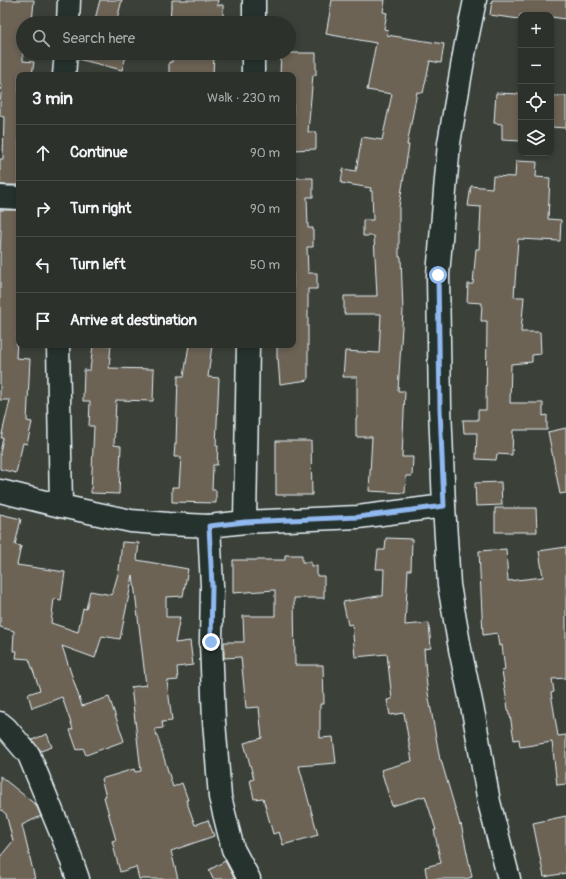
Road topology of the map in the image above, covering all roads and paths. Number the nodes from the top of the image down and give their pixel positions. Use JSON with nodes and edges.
{"nodes":[{"id":1,"x":70,"y":0,"type":"edge"},
{"id":2,"x":254,"y":0,"type":"edge"},
{"id":3,"x":475,"y":0,"type":"edge"},
{"id":4,"x":69,"y":16,"type":"edge"},
{"id":5,"x":254,"y":16,"type":"edge"},
{"id":6,"x":65,"y":60,"type":"edge"},
{"id":7,"x":253,"y":60,"type":"edge"},
{"id":8,"x":64,"y":72,"type":"edge"},
{"id":9,"x":253,"y":72,"type":"edge"},
{"id":10,"x":0,"y":197,"type":"edge"},
{"id":11,"x":16,"y":198,"type":"edge"},
{"id":12,"x":58,"y":348,"type":"edge"},
{"id":13,"x":248,"y":348,"type":"edge"},
{"id":14,"x":0,"y":491,"type":"edge"},
{"id":15,"x":61,"y":506,"type":"junction"},
{"id":16,"x":444,"y":506,"type":"junction"},
{"id":17,"x":245,"y":522,"type":"junction"},
{"id":18,"x":209,"y":526,"type":"junction"},
{"id":19,"x":0,"y":723,"type":"edge"},
{"id":20,"x":78,"y":879,"type":"edge"},
{"id":21,"x":249,"y":879,"type":"edge"},
{"id":22,"x":509,"y":879,"type":"edge"}],
"edges":[{"from":1,"to":4,"type":"street"},
{"from":2,"to":5,"type":"street"},
{"from":3,"to":16,"type":"street"},
{"from":6,"to":8,"type":"street"},
{"from":7,"to":9,"type":"street"},
{"from":10,"to":11,"type":"street"},
{"from":12,"to":15,"type":"street"},
{"from":13,"to":17,"type":"street"},
{"from":14,"to":15,"type":"street"},
{"from":15,"to":18,"type":"street"},
{"from":16,"to":17,"type":"street"},
{"from":16,"to":22,"type":"street"},
{"from":17,"to":18,"type":"street"},
{"from":18,"to":21,"type":"street"},
{"from":19,"to":20,"type":"street"}]}
